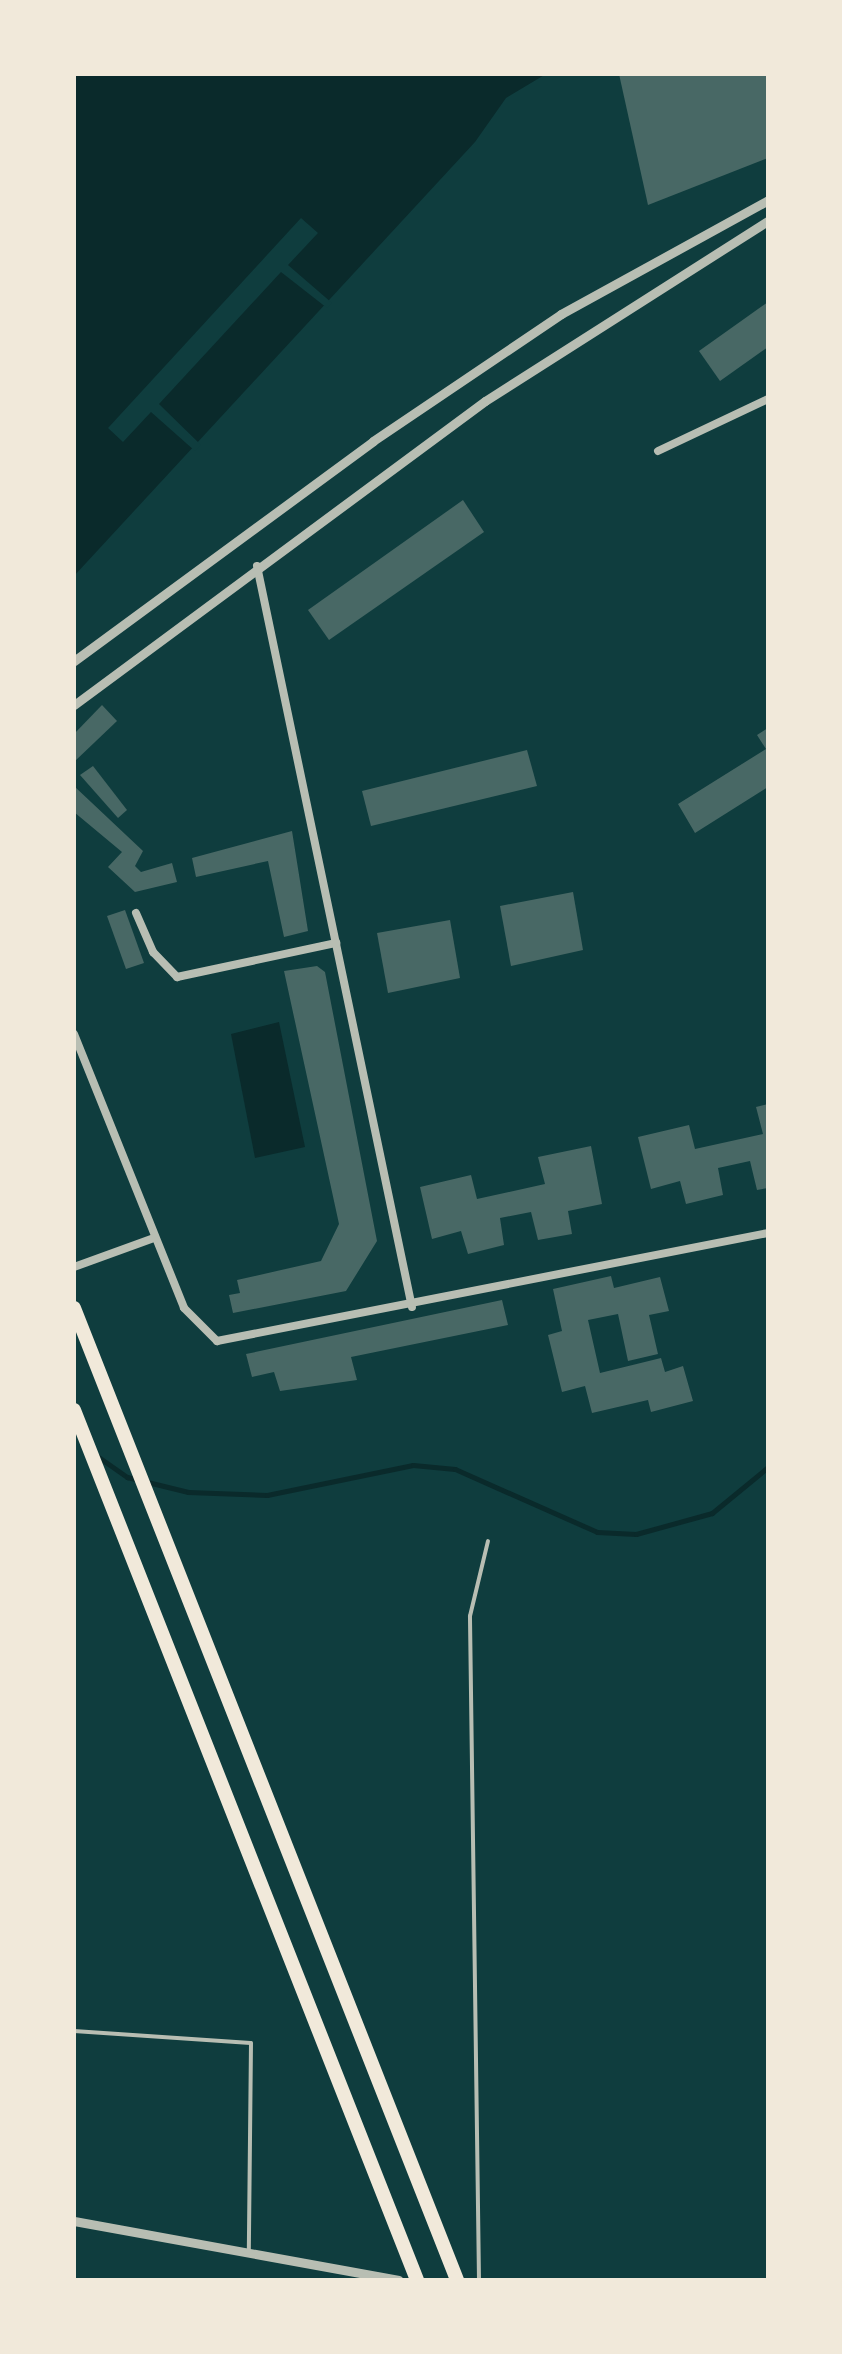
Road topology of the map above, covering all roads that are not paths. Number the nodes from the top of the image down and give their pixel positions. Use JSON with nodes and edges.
{"nodes":[{"id":1,"x":768,"y":200,"type":"edge"},
{"id":2,"x":768,"y":221,"type":"edge"},
{"id":3,"x":768,"y":399,"type":"edge"},
{"id":4,"x":658,"y":451,"type":"dead end"},
{"id":5,"x":257,"y":566,"type":"junction"},
{"id":6,"x":74,"y":661,"type":"edge"},
{"id":7,"x":74,"y":705,"type":"edge"},
{"id":8,"x":136,"y":913,"type":"dead end"},
{"id":9,"x":336,"y":943,"type":"junction"},
{"id":10,"x":74,"y":1034,"type":"edge"},
{"id":11,"x":768,"y":1233,"type":"edge"},
{"id":12,"x":154,"y":1238,"type":"junction"},
{"id":13,"x":74,"y":1267,"type":"edge"},
{"id":14,"x":412,"y":1307,"type":"junction"},
{"id":15,"x":74,"y":1308,"type":"edge"},
{"id":16,"x":74,"y":1410,"type":"edge"},
{"id":17,"x":488,"y":1541,"type":"dead end"},
{"id":18,"x":74,"y":2031,"type":"edge"},
{"id":19,"x":74,"y":2221,"type":"edge"},
{"id":20,"x":249,"y":2252,"type":"junction"},
{"id":21,"x":399,"y":2280,"type":"edge"},
{"id":22,"x":417,"y":2280,"type":"edge"},
{"id":23,"x":457,"y":2280,"type":"edge"},
{"id":24,"x":479,"y":2280,"type":"edge"}],
"edges":[{"from":1,"to":6,"type":"street"},
{"from":2,"to":5,"type":"street"},
{"from":3,"to":4,"type":"street"},
{"from":5,"to":7,"type":"street"},
{"from":5,"to":9,"type":"street"},
{"from":8,"to":9,"type":"street"},
{"from":9,"to":14,"type":"street"},
{"from":10,"to":12,"type":"street"},
{"from":11,"to":14,"type":"street"},
{"from":12,"to":13,"type":"street"},
{"from":12,"to":14,"type":"street"},
{"from":15,"to":23,"type":"highway"},
{"from":16,"to":22,"type":"highway"},
{"from":17,"to":24,"type":"lane"},
{"from":18,"to":20,"type":"lane"},
{"from":19,"to":20,"type":"street"},
{"from":20,"to":21,"type":"street"}]}
